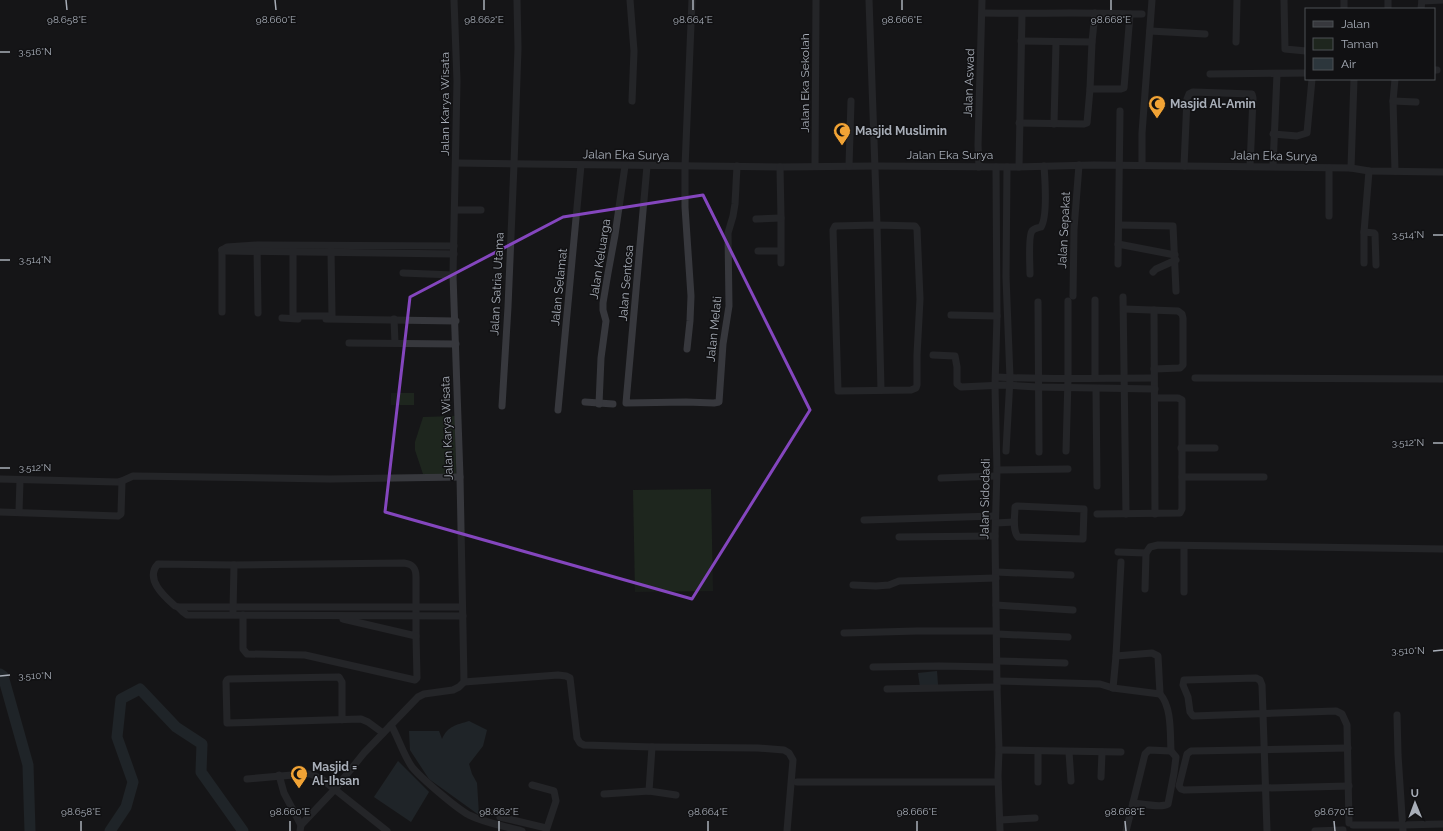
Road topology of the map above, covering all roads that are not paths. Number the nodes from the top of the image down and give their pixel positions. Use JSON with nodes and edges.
{"nodes":[{"id":1,"x":454,"y":0,"type":"edge"},
{"id":2,"x":517,"y":0,"type":"edge"},
{"id":3,"x":630,"y":0,"type":"edge"},
{"id":4,"x":692,"y":0,"type":"edge"},
{"id":5,"x":816,"y":0,"type":"edge"},
{"id":6,"x":870,"y":0,"type":"edge"},
{"id":7,"x":982,"y":0,"type":"edge"},
{"id":8,"x":1152,"y":0,"type":"edge"},
{"id":9,"x":1237,"y":0,"type":"edge"},
{"id":10,"x":1284,"y":0,"type":"edge"},
{"id":11,"x":1422,"y":0,"type":"edge"},
{"id":12,"x":1443,"y":0,"type":"edge"},
{"id":13,"x":983,"y":13,"type":"junction"},
{"id":14,"x":1095,"y":13,"type":"junction"},
{"id":15,"x":1022,"y":14,"type":"junction"},
{"id":16,"x":1130,"y":14,"type":"junction"},
{"id":17,"x":1142,"y":14,"type":"dead end"},
{"id":18,"x":1150,"y":31,"type":"junction"},
{"id":19,"x":1205,"y":34,"type":"dead end"},
{"id":20,"x":1021,"y":41,"type":"junction"},
{"id":21,"x":1056,"y":42,"type":"junction"},
{"id":22,"x":1092,"y":42,"type":"junction"},
{"id":23,"x":1236,"y":42,"type":"dead end"},
{"id":24,"x":1305,"y":52,"type":"edge"},
{"id":25,"x":1305,"y":73,"type":"edge"},
{"id":26,"x":1210,"y":74,"type":"dead end"},
{"id":27,"x":1276,"y":74,"type":"junction"},
{"id":28,"x":1312,"y":80,"type":"edge"},
{"id":29,"x":1354,"y":80,"type":"edge"},
{"id":30,"x":1395,"y":80,"type":"edge"},
{"id":31,"x":1090,"y":89,"type":"junction"},
{"id":32,"x":632,"y":101,"type":"dead end"},
{"id":33,"x":851,"y":101,"type":"dead end"},
{"id":34,"x":1393,"y":101,"type":"junction"},
{"id":35,"x":1416,"y":102,"type":"dead end"},
{"id":36,"x":1120,"y":111,"type":"dead end"},
{"id":37,"x":1019,"y":124,"type":"junction"},
{"id":38,"x":1054,"y":124,"type":"junction"},
{"id":39,"x":1274,"y":134,"type":"junction"},
{"id":40,"x":456,"y":162,"type":"junction"},
{"id":41,"x":514,"y":164,"type":"junction"},
{"id":42,"x":581,"y":165,"type":"junction"},
{"id":43,"x":1079,"y":165,"type":"junction"},
{"id":44,"x":1119,"y":165,"type":"junction"},
{"id":45,"x":1142,"y":165,"type":"junction"},
{"id":46,"x":625,"y":166,"type":"junction"},
{"id":47,"x":647,"y":166,"type":"junction"},
{"id":48,"x":685,"y":166,"type":"junction"},
{"id":49,"x":737,"y":166,"type":"junction"},
{"id":50,"x":815,"y":166,"type":"junction"},
{"id":51,"x":849,"y":166,"type":"junction"},
{"id":52,"x":875,"y":166,"type":"junction"},
{"id":53,"x":978,"y":166,"type":"junction"},
{"id":54,"x":996,"y":166,"type":"junction"},
{"id":55,"x":1044,"y":166,"type":"junction"},
{"id":56,"x":1184,"y":166,"type":"junction"},
{"id":57,"x":1250,"y":166,"type":"junction"},
{"id":58,"x":1273,"y":166,"type":"junction"},
{"id":59,"x":780,"y":167,"type":"junction"},
{"id":60,"x":1006,"y":167,"type":"junction"},
{"id":61,"x":1019,"y":167,"type":"junction"},
{"id":62,"x":1329,"y":168,"type":"junction"},
{"id":63,"x":1351,"y":168,"type":"junction"},
{"id":64,"x":1369,"y":171,"type":"junction"},
{"id":65,"x":1395,"y":171,"type":"junction"},
{"id":66,"x":1443,"y":172,"type":"edge"},
{"id":67,"x":456,"y":210,"type":"junction"},
{"id":68,"x":481,"y":210,"type":"dead end"},
{"id":69,"x":1329,"y":216,"type":"dead end"},
{"id":70,"x":781,"y":218,"type":"junction"},
{"id":71,"x":756,"y":219,"type":"dead end"},
{"id":72,"x":878,"y":225,"type":"junction"},
{"id":73,"x":1119,"y":225,"type":"junction"},
{"id":74,"x":1364,"y":232,"type":"junction"},
{"id":75,"x":1118,"y":244,"type":"junction"},
{"id":76,"x":454,"y":246,"type":"junction"},
{"id":77,"x":257,"y":248,"type":"junction"},
{"id":78,"x":293,"y":249,"type":"junction"},
{"id":79,"x":331,"y":250,"type":"junction"},
{"id":80,"x":758,"y":250,"type":"dead end"},
{"id":81,"x":780,"y":251,"type":"junction"},
{"id":82,"x":454,"y":254,"type":"junction"},
{"id":83,"x":1175,"y":258,"type":"junction"},
{"id":84,"x":781,"y":263,"type":"dead end"},
{"id":85,"x":1364,"y":263,"type":"dead end"},
{"id":86,"x":1118,"y":264,"type":"dead end"},
{"id":87,"x":1376,"y":265,"type":"dead end"},
{"id":88,"x":1153,"y":272,"type":"dead end"},
{"id":89,"x":403,"y":273,"type":"dead end"},
{"id":90,"x":1030,"y":274,"type":"dead end"},
{"id":91,"x":453,"y":275,"type":"junction"},
{"id":92,"x":1176,"y":290,"type":"dead end"},
{"id":93,"x":1123,"y":297,"type":"dead end"},
{"id":94,"x":1096,"y":300,"type":"dead end"},
{"id":95,"x":1038,"y":302,"type":"dead end"},
{"id":96,"x":1124,"y":309,"type":"junction"},
{"id":97,"x":1154,"y":310,"type":"junction"},
{"id":98,"x":222,"y":312,"type":"dead end"},
{"id":99,"x":258,"y":313,"type":"dead end"},
{"id":100,"x":951,"y":315,"type":"dead end"},
{"id":101,"x":997,"y":316,"type":"junction"},
{"id":102,"x":282,"y":318,"type":"dead end"},
{"id":103,"x":394,"y":319,"type":"junction"},
{"id":104,"x":456,"y":321,"type":"junction"},
{"id":105,"x":349,"y":343,"type":"dead end"},
{"id":106,"x":395,"y":343,"type":"junction"},
{"id":107,"x":456,"y":344,"type":"junction"},
{"id":108,"x":687,"y":349,"type":"dead end"},
{"id":109,"x":932,"y":355,"type":"dead end"},
{"id":110,"x":1154,"y":369,"type":"junction"},
{"id":111,"x":996,"y":377,"type":"junction"},
{"id":112,"x":1038,"y":378,"type":"junction"},
{"id":113,"x":1096,"y":378,"type":"junction"},
{"id":114,"x":1124,"y":378,"type":"junction"},
{"id":115,"x":1154,"y":378,"type":"junction"},
{"id":116,"x":1195,"y":378,"type":"dead end"},
{"id":117,"x":1068,"y":379,"type":"junction"},
{"id":118,"x":1443,"y":379,"type":"edge"},
{"id":119,"x":1009,"y":382,"type":"junction"},
{"id":120,"x":995,"y":386,"type":"junction"},
{"id":121,"x":1037,"y":387,"type":"junction"},
{"id":122,"x":1068,"y":388,"type":"junction"},
{"id":123,"x":1096,"y":388,"type":"junction"},
{"id":124,"x":1124,"y":389,"type":"junction"},
{"id":125,"x":1155,"y":389,"type":"junction"},
{"id":126,"x":881,"y":390,"type":"junction"},
{"id":127,"x":1155,"y":398,"type":"junction"},
{"id":128,"x":585,"y":402,"type":"dead end"},
{"id":129,"x":626,"y":403,"type":"joint"},
{"id":130,"x":599,"y":404,"type":"junction"},
{"id":131,"x":613,"y":404,"type":"dead end"},
{"id":132,"x":502,"y":406,"type":"dead end"},
{"id":133,"x":558,"y":410,"type":"dead end"},
{"id":134,"x":1181,"y":448,"type":"junction"},
{"id":135,"x":1215,"y":448,"type":"dead end"},
{"id":136,"x":1006,"y":451,"type":"dead end"},
{"id":137,"x":1066,"y":451,"type":"dead end"},
{"id":138,"x":1039,"y":452,"type":"dead end"},
{"id":139,"x":1068,"y":469,"type":"dead end"},
{"id":140,"x":997,"y":473,"type":"junction"},
{"id":141,"x":460,"y":477,"type":"junction"},
{"id":142,"x":1264,"y":477,"type":"dead end"},
{"id":143,"x":941,"y":478,"type":"dead end"},
{"id":144,"x":1182,"y":478,"type":"junction"},
{"id":145,"x":0,"y":479,"type":"edge"},
{"id":146,"x":20,"y":480,"type":"junction"},
{"id":147,"x":122,"y":481,"type":"junction"},
{"id":148,"x":1096,"y":486,"type":"dead end"},
{"id":149,"x":0,"y":512,"type":"edge"},
{"id":150,"x":19,"y":512,"type":"junction"},
{"id":151,"x":1097,"y":514,"type":"dead end"},
{"id":152,"x":1126,"y":514,"type":"junction"},
{"id":153,"x":1155,"y":514,"type":"junction"},
{"id":154,"x":996,"y":519,"type":"junction"},
{"id":155,"x":864,"y":520,"type":"dead end"},
{"id":156,"x":1014,"y":522,"type":"junction"},
{"id":157,"x":995,"y":536,"type":"junction"},
{"id":158,"x":899,"y":537,"type":"dead end"},
{"id":159,"x":1184,"y":546,"type":"junction"},
{"id":160,"x":1443,"y":549,"type":"edge"},
{"id":161,"x":1118,"y":552,"type":"dead end"},
{"id":162,"x":1146,"y":553,"type":"junction"},
{"id":163,"x":1121,"y":562,"type":"dead end"},
{"id":164,"x":234,"y":565,"type":"junction"},
{"id":165,"x":996,"y":575,"type":"junction"},
{"id":166,"x":1071,"y":575,"type":"dead end"},
{"id":167,"x":853,"y":585,"type":"dead end"},
{"id":168,"x":1145,"y":588,"type":"dead end"},
{"id":169,"x":1184,"y":592,"type":"dead end"},
{"id":170,"x":996,"y":606,"type":"junction"},
{"id":171,"x":462,"y":607,"type":"junction"},
{"id":172,"x":416,"y":608,"type":"junction"},
{"id":173,"x":1073,"y":610,"type":"dead end"},
{"id":174,"x":233,"y":611,"type":"junction"},
{"id":175,"x":243,"y":615,"type":"junction"},
{"id":176,"x":329,"y":615,"type":"junction"},
{"id":177,"x":416,"y":616,"type":"junction"},
{"id":178,"x":463,"y":616,"type":"junction"},
{"id":179,"x":844,"y":633,"type":"dead end"},
{"id":180,"x":996,"y":633,"type":"junction"},
{"id":181,"x":416,"y":636,"type":"junction"},
{"id":182,"x":1068,"y":637,"type":"dead end"},
{"id":183,"x":1116,"y":656,"type":"junction"},
{"id":184,"x":1065,"y":663,"type":"dead end"},
{"id":185,"x":996,"y":664,"type":"junction"},
{"id":186,"x":874,"y":667,"type":"dead end"},
{"id":187,"x":464,"y":682,"type":"junction"},
{"id":188,"x":997,"y":684,"type":"junction"},
{"id":189,"x":1113,"y":688,"type":"junction"},
{"id":190,"x":888,"y":689,"type":"dead end"},
{"id":191,"x":1160,"y":694,"type":"junction"},
{"id":192,"x":1263,"y":714,"type":"junction"},
{"id":193,"x":1397,"y":715,"type":"dead end"},
{"id":194,"x":342,"y":720,"type":"junction"},
{"id":195,"x":391,"y":726,"type":"junction"},
{"id":196,"x":383,"y":733,"type":"junction"},
{"id":197,"x":652,"y":747,"type":"junction"},
{"id":198,"x":1348,"y":748,"type":"junction"},
{"id":199,"x":999,"y":750,"type":"junction"},
{"id":200,"x":1264,"y":750,"type":"junction"},
{"id":201,"x":1038,"y":751,"type":"junction"},
{"id":202,"x":1171,"y":751,"type":"junction"},
{"id":203,"x":1069,"y":752,"type":"junction"},
{"id":204,"x":1102,"y":752,"type":"junction"},
{"id":205,"x":1121,"y":752,"type":"dead end"},
{"id":206,"x":279,"y":776,"type":"junction"},
{"id":207,"x":1102,"y":777,"type":"dead end"},
{"id":208,"x":247,"y":778,"type":"dead end"},
{"id":209,"x":1070,"y":781,"type":"dead end"},
{"id":210,"x":797,"y":782,"type":"dead end"},
{"id":211,"x":998,"y":782,"type":"junction"},
{"id":212,"x":1038,"y":782,"type":"dead end"},
{"id":213,"x":532,"y":785,"type":"dead end"},
{"id":214,"x":1349,"y":786,"type":"junction"},
{"id":215,"x":1266,"y":787,"type":"junction"},
{"id":216,"x":335,"y":789,"type":"junction"},
{"id":217,"x":649,"y":791,"type":"junction"},
{"id":218,"x":604,"y":794,"type":"dead end"},
{"id":219,"x":676,"y":795,"type":"dead end"},
{"id":220,"x":1133,"y":803,"type":"junction"},
{"id":221,"x":500,"y":817,"type":"dead end"},
{"id":222,"x":1035,"y":818,"type":"dead end"},
{"id":223,"x":1000,"y":820,"type":"junction"},
{"id":224,"x":1443,"y":824,"type":"edge"},
{"id":225,"x":1353,"y":826,"type":"edge"},
{"id":226,"x":300,"y":828,"type":"edge"},
{"id":227,"x":376,"y":828,"type":"edge"},
{"id":228,"x":1403,"y":828,"type":"edge"},
{"id":229,"x":546,"y":829,"type":"edge"},
{"id":230,"x":1343,"y":830,"type":"edge"},
{"id":231,"x":386,"y":831,"type":"edge"},
{"id":232,"x":522,"y":831,"type":"edge"},
{"id":233,"x":787,"y":831,"type":"edge"},
{"id":234,"x":1000,"y":831,"type":"edge"},
{"id":235,"x":1126,"y":831,"type":"edge"},
{"id":236,"x":1267,"y":831,"type":"edge"},
{"id":237,"x":1314,"y":831,"type":"edge"}],
"edges":[{"from":1,"to":40,"type":"street","name":"Jalan Karya Wisata"},
{"from":2,"to":41,"type":"street","name":"Jalan Satria Utama"},
{"from":3,"to":32,"type":"street"},
{"from":4,"to":48,"type":"street"},
{"from":5,"to":50,"type":"street","name":"Jalan Eka Sekolah"},
{"from":6,"to":52,"type":"street"},
{"from":7,"to":13,"type":"street","name":"Jalan Aswad"},
{"from":8,"to":18,"type":"street"},
{"from":9,"to":23,"type":"street"},
{"from":10,"to":24,"type":"street"},
{"from":11,"to":12,"type":"street"},
{"from":13,"to":15,"type":"street"},
{"from":13,"to":53,"type":"street","name":"Jalan Aswad"},
{"from":14,"to":15,"type":"street"},
{"from":14,"to":16,"type":"street"},
{"from":14,"to":22,"type":"street"},
{"from":15,"to":20,"type":"street"},
{"from":16,"to":17,"type":"street"},
{"from":16,"to":31,"type":"street"},
{"from":18,"to":19,"type":"street"},
{"from":18,"to":45,"type":"street"},
{"from":20,"to":21,"type":"street"},
{"from":20,"to":37,"type":"street"},
{"from":21,"to":22,"type":"street"},
{"from":21,"to":38,"type":"street"},
{"from":22,"to":31,"type":"street"},
{"from":25,"to":27,"type":"street"},
{"from":26,"to":27,"type":"street"},
{"from":27,"to":39,"type":"street"},
{"from":28,"to":39,"type":"street"},
{"from":29,"to":63,"type":"street"},
{"from":30,"to":34,"type":"street"},
{"from":31,"to":38,"type":"street"},
{"from":33,"to":51,"type":"street"},
{"from":34,"to":35,"type":"street"},
{"from":34,"to":65,"type":"street"},
{"from":36,"to":44,"type":"street"},
{"from":37,"to":38,"type":"street"},
{"from":37,"to":61,"type":"street"},
{"from":39,"to":58,"type":"street"},
{"from":40,"to":41,"type":"street","name":"Jalan Eka Surya"},
{"from":40,"to":67,"type":"street","name":"Jalan Karya Wisata"},
{"from":41,"to":42,"type":"street","name":"Jalan Eka Surya"},
{"from":41,"to":132,"type":"street","name":"Jalan Satria Utama"},
{"from":42,"to":46,"type":"street","name":"Jalan Eka Surya"},
{"from":42,"to":133,"type":"street","name":"Jalan Selamat"},
{"from":43,"to":44,"type":"street","name":"Jalan Eka Surya"},
{"from":43,"to":55,"type":"street","name":"Jalan Eka Surya"},
{"from":43,"to":117,"type":"street","name":"Jalan Sepakat"},
{"from":44,"to":45,"type":"street","name":"Jalan Eka Surya"},
{"from":44,"to":73,"type":"street"},
{"from":45,"to":56,"type":"street","name":"Jalan Eka Surya"},
{"from":46,"to":47,"type":"street","name":"Jalan Eka Surya"},
{"from":46,"to":130,"type":"street","name":"Jalan Keluarga"},
{"from":47,"to":48,"type":"street","name":"Jalan Eka Surya"},
{"from":47,"to":129,"type":"street","name":"Jalan Sentosa"},
{"from":48,"to":49,"type":"street","name":"Jalan Eka Surya"},
{"from":48,"to":108,"type":"street"},
{"from":49,"to":59,"type":"street","name":"Jalan Eka Surya"},
{"from":49,"to":129,"type":"street","name":"Jalan Melati"},
{"from":50,"to":51,"type":"street","name":"Jalan Eka Surya"},
{"from":50,"to":59,"type":"street","name":"Jalan Eka Surya"},
{"from":51,"to":52,"type":"street","name":"Jalan Eka Surya"},
{"from":52,"to":53,"type":"street","name":"Jalan Eka Surya"},
{"from":52,"to":72,"type":"street"},
{"from":53,"to":54,"type":"street","name":"Jalan Eka Surya"},
{"from":54,"to":60,"type":"street","name":"Jalan Eka Surya"},
{"from":54,"to":101,"type":"street","name":"Jalan Sidodadi"},
{"from":55,"to":61,"type":"street","name":"Jalan Eka Surya"},
{"from":55,"to":90,"type":"street"},
{"from":56,"to":57,"type":"street","name":"Jalan Eka Surya"},
{"from":56,"to":57,"type":"street"},
{"from":57,"to":58,"type":"street","name":"Jalan Eka Surya"},
{"from":58,"to":62,"type":"street","name":"Jalan Eka Surya"},
{"from":59,"to":70,"type":"street"},
{"from":60,"to":61,"type":"street","name":"Jalan Eka Surya"},
{"from":60,"to":119,"type":"street"},
{"from":62,"to":63,"type":"street","name":"Jalan Eka Surya"},
{"from":62,"to":69,"type":"street"},
{"from":63,"to":64,"type":"street","name":"Jalan Eka Surya"},
{"from":64,"to":65,"type":"street","name":"Jalan Eka Surya"},
{"from":64,"to":74,"type":"street"},
{"from":65,"to":66,"type":"street","name":"Jalan Eka Surya"},
{"from":67,"to":68,"type":"street"},
{"from":67,"to":76,"type":"street","name":"Jalan Karya Wisata"},
{"from":70,"to":71,"type":"street"},
{"from":70,"to":81,"type":"street"},
{"from":72,"to":126,"type":"street"},
{"from":72,"to":126,"type":"street"},
{"from":72,"to":126,"type":"street"},
{"from":73,"to":75,"type":"street"},
{"from":73,"to":83,"type":"street"},
{"from":74,"to":85,"type":"street"},
{"from":74,"to":87,"type":"street"},
{"from":75,"to":83,"type":"street"},
{"from":75,"to":86,"type":"street"},
{"from":76,"to":79,"type":"street"},
{"from":76,"to":82,"type":"street","name":"Jalan Karya Wisata"},
{"from":77,"to":78,"type":"street"},
{"from":77,"to":98,"type":"street"},
{"from":77,"to":99,"type":"street"},
{"from":78,"to":79,"type":"street"},
{"from":78,"to":79,"type":"street"},
{"from":79,"to":82,"type":"street"},
{"from":80,"to":81,"type":"street"},
{"from":81,"to":84,"type":"street"},
{"from":82,"to":91,"type":"street","name":"Jalan Karya Wisata"},
{"from":83,"to":88,"type":"street"},
{"from":83,"to":92,"type":"street"},
{"from":89,"to":91,"type":"street"},
{"from":91,"to":104,"type":"street","name":"Jalan Karya Wisata"},
{"from":93,"to":96,"type":"street"},
{"from":94,"to":113,"type":"street"},
{"from":95,"to":112,"type":"street"},
{"from":96,"to":97,"type":"street"},
{"from":96,"to":114,"type":"street"},
{"from":97,"to":110,"type":"street"},
{"from":97,"to":110,"type":"street"},
{"from":100,"to":101,"type":"street"},
{"from":101,"to":111,"type":"street","name":"Jalan Sidodadi"},
{"from":102,"to":103,"type":"street"},
{"from":103,"to":104,"type":"street"},
{"from":103,"to":106,"type":"street"},
{"from":104,"to":107,"type":"street","name":"Jalan Karya Wisata"},
{"from":105,"to":106,"type":"street"},
{"from":106,"to":107,"type":"street"},
{"from":107,"to":141,"type":"street","name":"Jalan Karya Wisata"},
{"from":109,"to":120,"type":"street"},
{"from":110,"to":115,"type":"street"},
{"from":111,"to":119,"type":"street"},
{"from":111,"to":120,"type":"street","name":"Jalan Sidodadi"},
{"from":112,"to":117,"type":"street"},
{"from":112,"to":119,"type":"street"},
{"from":112,"to":121,"type":"street"},
{"from":113,"to":114,"type":"street"},
{"from":113,"to":117,"type":"street"},
{"from":114,"to":115,"type":"street"},
{"from":114,"to":124,"type":"street"},
{"from":115,"to":125,"type":"street"},
{"from":116,"to":118,"type":"street"},
{"from":117,"to":122,"type":"street","name":"Jalan Sepakat"},
{"from":119,"to":120,"type":"street"},
{"from":119,"to":121,"type":"street"},
{"from":119,"to":136,"type":"street"},
{"from":120,"to":140,"type":"street","name":"Jalan Sidodadi"},
{"from":121,"to":122,"type":"street"},
{"from":121,"to":138,"type":"street"},
{"from":122,"to":123,"type":"street"},
{"from":122,"to":137,"type":"street","name":"Jalan Sepakat"},
{"from":123,"to":124,"type":"street"},
{"from":123,"to":148,"type":"street"},
{"from":124,"to":125,"type":"street"},
{"from":124,"to":152,"type":"street"},
{"from":125,"to":127,"type":"street"},
{"from":127,"to":134,"type":"street"},
{"from":127,"to":153,"type":"street"},
{"from":128,"to":130,"type":"street"},
{"from":130,"to":131,"type":"street"},
{"from":134,"to":135,"type":"street"},
{"from":134,"to":144,"type":"street"},
{"from":139,"to":140,"type":"street"},
{"from":140,"to":143,"type":"street"},
{"from":140,"to":154,"type":"street","name":"Jalan Sidodadi"},
{"from":141,"to":147,"type":"street"},
{"from":141,"to":171,"type":"street","name":"Jalan Karya Wisata"},
{"from":142,"to":144,"type":"street"},
{"from":144,"to":153,"type":"street"},
{"from":145,"to":146,"type":"street"},
{"from":146,"to":147,"type":"street"},
{"from":146,"to":150,"type":"street"},
{"from":147,"to":150,"type":"street"},
{"from":149,"to":150,"type":"street"},
{"from":151,"to":152,"type":"street"},
{"from":152,"to":153,"type":"street"},
{"from":154,"to":155,"type":"street"},
{"from":154,"to":156,"type":"street"},
{"from":154,"to":157,"type":"street","name":"Jalan Sidodadi"},
{"from":156,"to":156,"type":"street"},
{"from":157,"to":158,"type":"street"},
{"from":157,"to":165,"type":"street","name":"Jalan Sidodadi"},
{"from":159,"to":160,"type":"street"},
{"from":159,"to":162,"type":"street"},
{"from":159,"to":169,"type":"street"},
{"from":161,"to":162,"type":"street"},
{"from":162,"to":168,"type":"street"},
{"from":163,"to":183,"type":"street"},
{"from":164,"to":172,"type":"street"},
{"from":164,"to":174,"type":"street"},
{"from":164,"to":174,"type":"street"},
{"from":165,"to":166,"type":"street"},
{"from":165,"to":167,"type":"street"},
{"from":165,"to":170,"type":"street","name":"Jalan Sidodadi"},
{"from":170,"to":173,"type":"street"},
{"from":170,"to":180,"type":"street","name":"Jalan Sidodadi"},
{"from":171,"to":172,"type":"street"},
{"from":171,"to":178,"type":"street","name":"Jalan Karya Wisata"},
{"from":172,"to":174,"type":"street"},
{"from":172,"to":177,"type":"street"},
{"from":174,"to":175,"type":"street"},
{"from":175,"to":176,"type":"street"},
{"from":175,"to":181,"type":"street"},
{"from":176,"to":177,"type":"street"},
{"from":176,"to":181,"type":"street"},
{"from":177,"to":178,"type":"street"},
{"from":177,"to":181,"type":"street"},
{"from":178,"to":187,"type":"street","name":"Jalan Karya Wisata"},
{"from":179,"to":180,"type":"street"},
{"from":180,"to":182,"type":"street"},
{"from":180,"to":185,"type":"street","name":"Jalan Sidodadi"},
{"from":183,"to":189,"type":"street"},
{"from":183,"to":191,"type":"street"},
{"from":184,"to":185,"type":"street"},
{"from":185,"to":186,"type":"street"},
{"from":185,"to":188,"type":"street","name":"Jalan Sidodadi"},
{"from":187,"to":195,"type":"street"},
{"from":187,"to":197,"type":"street"},
{"from":188,"to":189,"type":"street"},
{"from":188,"to":190,"type":"street"},
{"from":188,"to":199,"type":"street","name":"Jalan Sidodadi"},
{"from":189,"to":191,"type":"street"},
{"from":191,"to":202,"type":"street"},
{"from":192,"to":192,"type":"street"},
{"from":192,"to":198,"type":"street"},
{"from":192,"to":200,"type":"street"},
{"from":193,"to":228,"type":"street"},
{"from":194,"to":194,"type":"street"},
{"from":194,"to":196,"type":"street"},
{"from":195,"to":196,"type":"street"},
{"from":195,"to":232,"type":"street"},
{"from":196,"to":216,"type":"street"},
{"from":197,"to":217,"type":"street"},
{"from":197,"to":233,"type":"street"},
{"from":198,"to":200,"type":"street"},
{"from":198,"to":214,"type":"street"},
{"from":199,"to":201,"type":"street"},
{"from":199,"to":211,"type":"street","name":"Jalan Sidodadi"},
{"from":200,"to":215,"type":"street"},
{"from":200,"to":215,"type":"street"},
{"from":201,"to":203,"type":"street"},
{"from":201,"to":212,"type":"street"},
{"from":202,"to":220,"type":"street"},
{"from":202,"to":220,"type":"street"},
{"from":203,"to":204,"type":"street"},
{"from":203,"to":209,"type":"street"},
{"from":204,"to":205,"type":"street"},
{"from":204,"to":207,"type":"street"},
{"from":206,"to":208,"type":"street"},
{"from":206,"to":216,"type":"street"},
{"from":206,"to":226,"type":"street"},
{"from":210,"to":211,"type":"street"},
{"from":211,"to":223,"type":"street","name":"Jalan Sidodadi"},
{"from":213,"to":229,"type":"street"},
{"from":214,"to":215,"type":"street"},
{"from":214,"to":225,"type":"street"},
{"from":215,"to":236,"type":"street"},
{"from":216,"to":226,"type":"street"},
{"from":216,"to":227,"type":"street"},
{"from":217,"to":218,"type":"street"},
{"from":217,"to":219,"type":"street"},
{"from":220,"to":235,"type":"street"},
{"from":221,"to":229,"type":"street"},
{"from":222,"to":223,"type":"street"},
{"from":223,"to":234,"type":"street","name":"Jalan Sidodadi"},
{"from":224,"to":228,"type":"street"},
{"from":225,"to":228,"type":"street"},
{"from":225,"to":230,"type":"street"},
{"from":227,"to":231,"type":"street"},
{"from":230,"to":237,"type":"street"}]}
